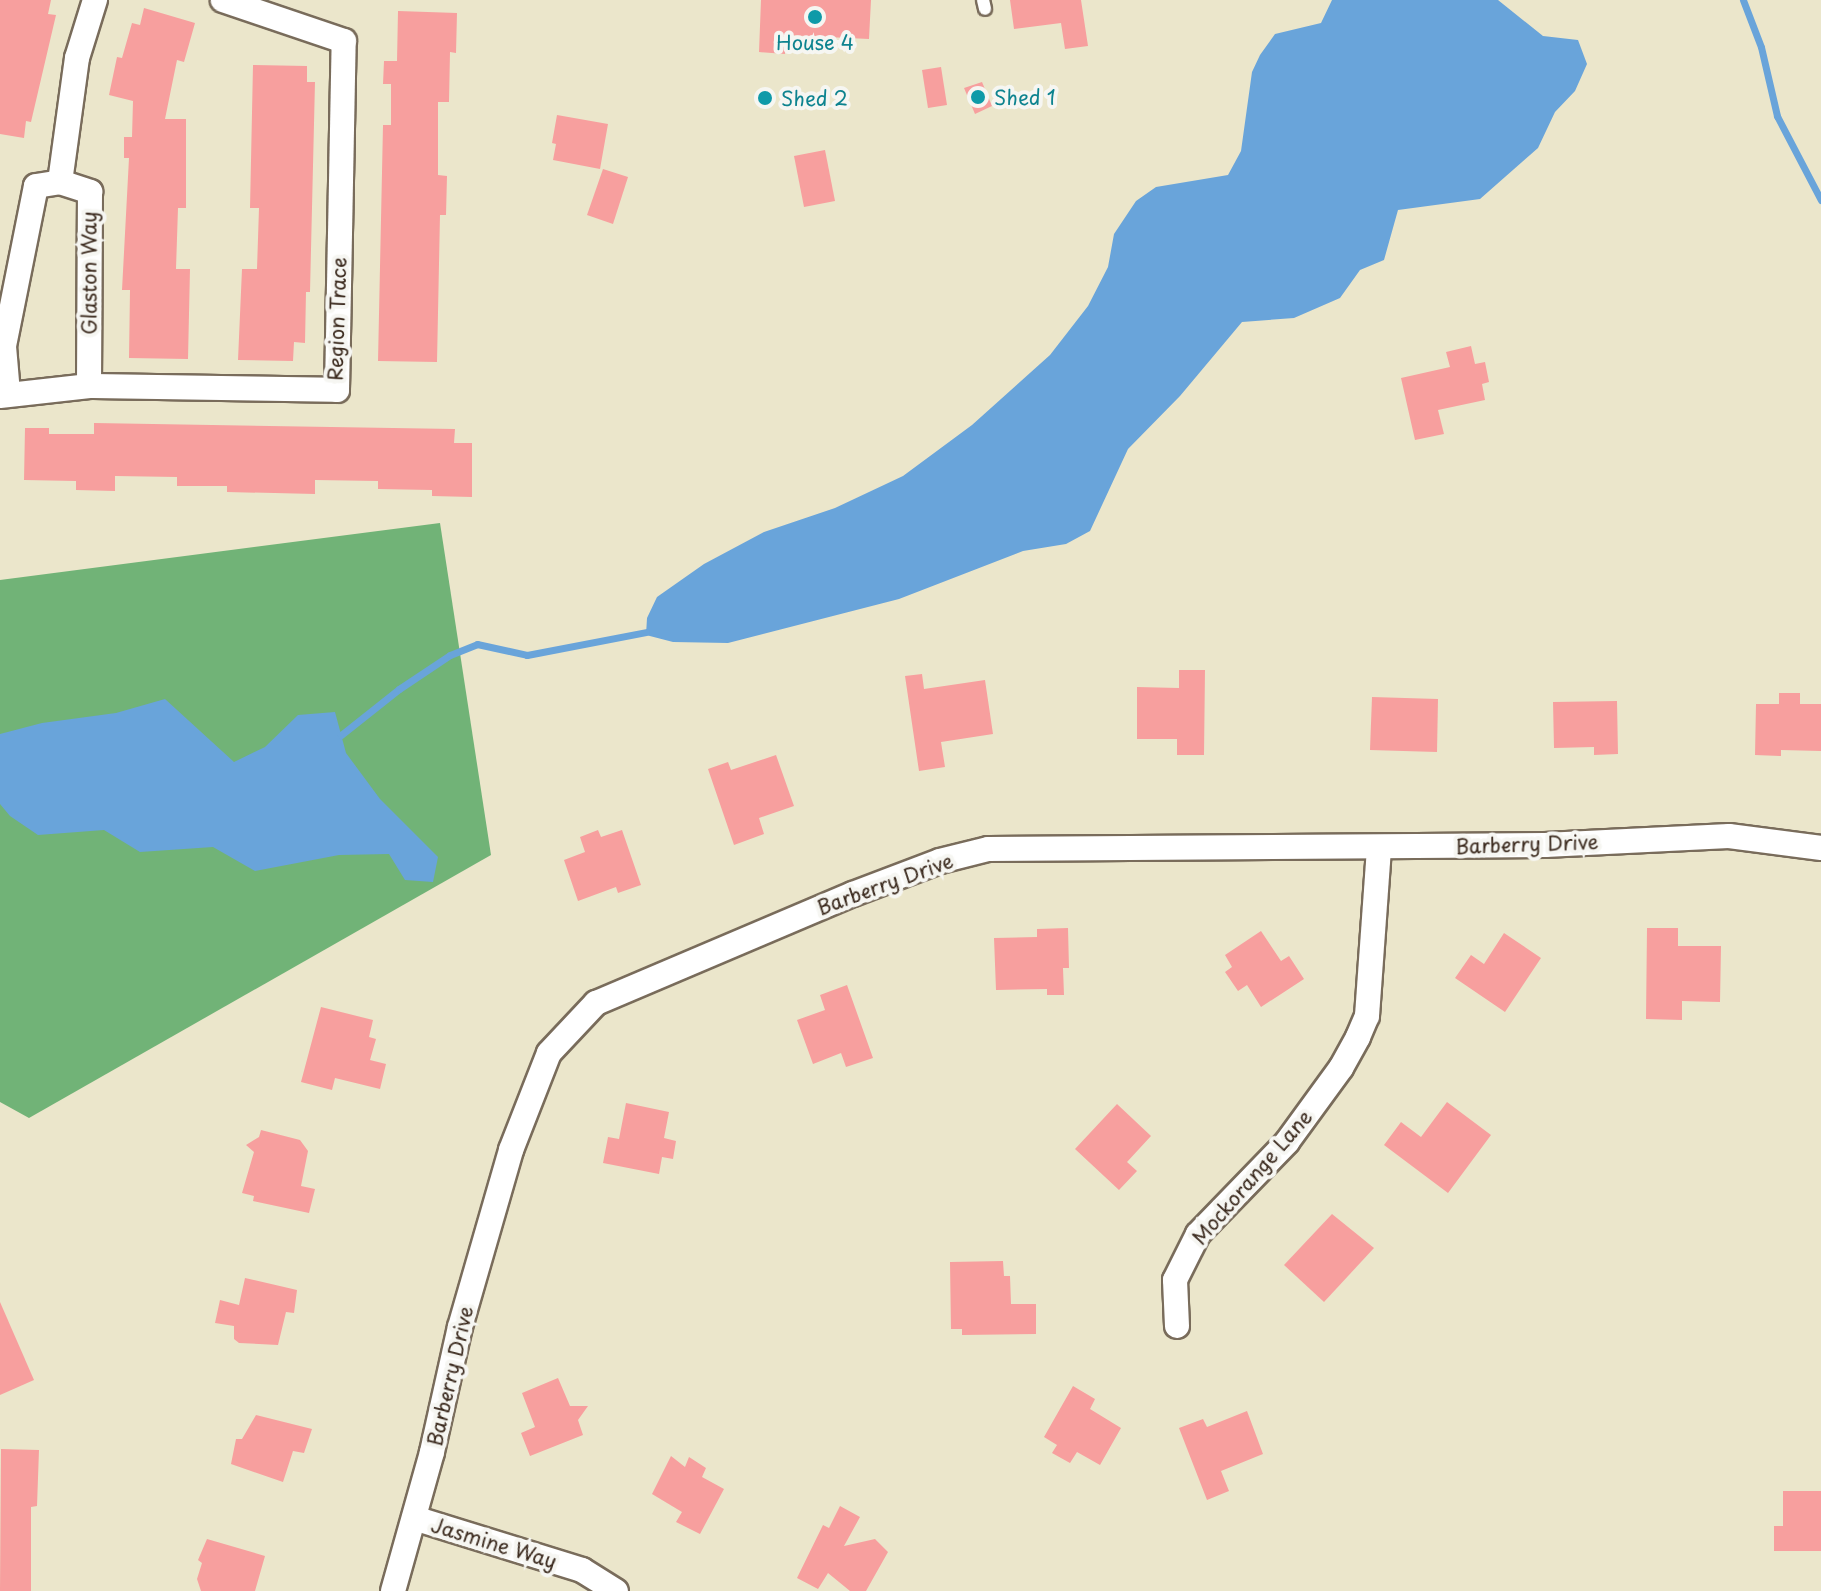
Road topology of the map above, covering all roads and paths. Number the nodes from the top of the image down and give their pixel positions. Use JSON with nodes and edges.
{"nodes":[{"id":1,"x":95,"y":0,"type":"edge"},
{"id":2,"x":223,"y":0,"type":"edge"},
{"id":3,"x":60,"y":182,"type":"junction"},
{"id":4,"x":89,"y":386,"type":"junction"},
{"id":5,"x":4,"y":394,"type":"edge"},
{"id":6,"x":1379,"y":848,"type":"junction"},
{"id":7,"x":1821,"y":848,"type":"edge"},
{"id":8,"x":1177,"y":1326,"type":"dead end"},
{"id":9,"x":414,"y":1518,"type":"junction"},
{"id":10,"x":393,"y":1591,"type":"edge"},
{"id":11,"x":616,"y":1591,"type":"edge"}],
"edges":[{"from":1,"to":3,"type":"street"},
{"from":2,"to":4,"type":"street","name":"Region Trace"},
{"from":3,"to":4,"type":"street","name":"Glaston Way"},
{"from":3,"to":5,"type":"street"},
{"from":4,"to":5,"type":"street","name":"Region Trace"},
{"from":6,"to":7,"type":"street","name":"Barberry Drive"},
{"from":6,"to":8,"type":"street","name":"Mockorange Lane"},
{"from":6,"to":9,"type":"street","name":"Barberry Drive"},
{"from":9,"to":10,"type":"street","name":"Barberry Drive"},
{"from":9,"to":11,"type":"street","name":"Jasmine Way"}]}
